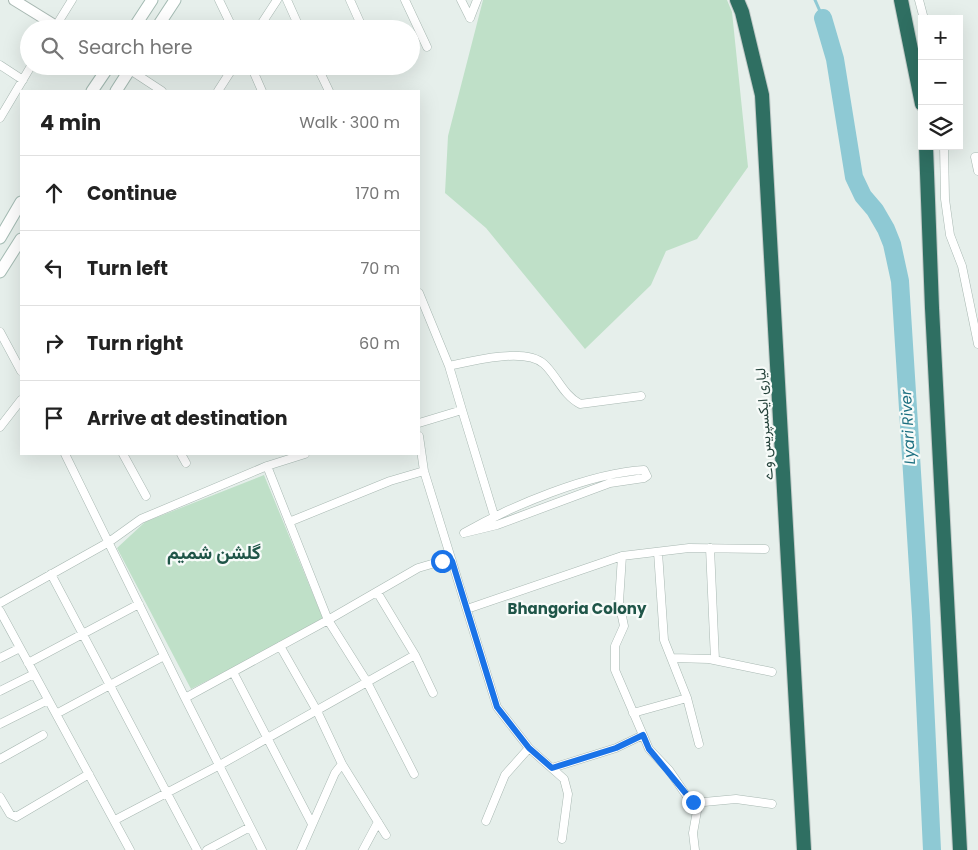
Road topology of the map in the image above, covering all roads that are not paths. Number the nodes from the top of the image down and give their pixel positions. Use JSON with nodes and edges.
{"nodes":[{"id":1,"x":14,"y":0,"type":"edge"},
{"id":2,"x":72,"y":0,"type":"edge"},
{"id":3,"x":152,"y":0,"type":"edge"},
{"id":4,"x":175,"y":0,"type":"edge"},
{"id":5,"x":219,"y":0,"type":"edge"},
{"id":6,"x":277,"y":0,"type":"edge"},
{"id":7,"x":287,"y":0,"type":"edge"},
{"id":8,"x":350,"y":0,"type":"edge"},
{"id":9,"x":405,"y":0,"type":"edge"},
{"id":10,"x":461,"y":0,"type":"edge"},
{"id":11,"x":477,"y":0,"type":"edge"},
{"id":12,"x":737,"y":0,"type":"edge"},
{"id":13,"x":901,"y":0,"type":"edge"},
{"id":14,"x":919,"y":0,"type":"edge"},
{"id":15,"x":923,"y":15,"type":"edge"},
{"id":16,"x":45,"y":20,"type":"edge"},
{"id":17,"x":61,"y":20,"type":"edge"},
{"id":18,"x":139,"y":20,"type":"edge"},
{"id":19,"x":162,"y":20,"type":"edge"},
{"id":20,"x":229,"y":20,"type":"edge"},
{"id":21,"x":264,"y":20,"type":"edge"},
{"id":22,"x":296,"y":20,"type":"edge"},
{"id":23,"x":359,"y":20,"type":"edge"},
{"id":24,"x":414,"y":20,"type":"edge"},
{"id":25,"x":420,"y":32,"type":"edge"},
{"id":26,"x":427,"y":47,"type":"dead end"},
{"id":27,"x":0,"y":65,"type":"edge"},
{"id":28,"x":26,"y":75,"type":"edge"},
{"id":29,"x":103,"y":75,"type":"edge"},
{"id":30,"x":126,"y":75,"type":"edge"},
{"id":31,"x":140,"y":75,"type":"edge"},
{"id":32,"x":228,"y":75,"type":"edge"},
{"id":33,"x":255,"y":75,"type":"edge"},
{"id":34,"x":321,"y":75,"type":"edge"},
{"id":35,"x":23,"y":80,"type":"junction"},
{"id":36,"x":918,"y":82,"type":"edge"},
{"id":37,"x":93,"y":90,"type":"edge"},
{"id":38,"x":117,"y":90,"type":"edge"},
{"id":39,"x":161,"y":90,"type":"edge"},
{"id":40,"x":219,"y":90,"type":"edge"},
{"id":41,"x":262,"y":90,"type":"edge"},
{"id":42,"x":329,"y":90,"type":"edge"},
{"id":43,"x":0,"y":118,"type":"edge"},
{"id":44,"x":926,"y":150,"type":"edge"},
{"id":45,"x":944,"y":150,"type":"edge"},
{"id":46,"x":978,"y":157,"type":"edge"},
{"id":47,"x":978,"y":171,"type":"edge"},
{"id":48,"x":20,"y":204,"type":"edge"},
{"id":49,"x":0,"y":238,"type":"edge"},
{"id":50,"x":20,"y":241,"type":"edge"},
{"id":51,"x":0,"y":272,"type":"edge"},
{"id":52,"x":420,"y":295,"type":"edge"},
{"id":53,"x":0,"y":332,"type":"edge"},
{"id":54,"x":978,"y":344,"type":"edge"},
{"id":55,"x":449,"y":366,"type":"junction"},
{"id":56,"x":20,"y":369,"type":"edge"},
{"id":57,"x":641,"y":396,"type":"dead end"},
{"id":58,"x":20,"y":401,"type":"edge"},
{"id":59,"x":462,"y":410,"type":"junction"},
{"id":60,"x":420,"y":423,"type":"edge"},
{"id":61,"x":0,"y":427,"type":"edge"},
{"id":62,"x":420,"y":443,"type":"edge"},
{"id":63,"x":66,"y":455,"type":"edge"},
{"id":64,"x":125,"y":455,"type":"edge"},
{"id":65,"x":182,"y":455,"type":"edge"},
{"id":66,"x":290,"y":456,"type":"edge"},
{"id":67,"x":186,"y":463,"type":"dead end"},
{"id":68,"x":267,"y":466,"type":"junction"},
{"id":69,"x":424,"y":471,"type":"junction"},
{"id":70,"x":146,"y":496,"type":"dead end"},
{"id":71,"x":494,"y":515,"type":"junction"},
{"id":72,"x":289,"y":522,"type":"junction"},
{"id":73,"x":109,"y":542,"type":"junction"},
{"id":74,"x":710,"y":548,"type":"junction"},
{"id":75,"x":765,"y":549,"type":"dead end"},
{"id":76,"x":658,"y":552,"type":"junction"},
{"id":77,"x":622,"y":556,"type":"junction"},
{"id":78,"x":452,"y":561,"type":"junction"},
{"id":79,"x":51,"y":574,"type":"junction"},
{"id":80,"x":377,"y":592,"type":"junction"},
{"id":81,"x":0,"y":603,"type":"edge"},
{"id":82,"x":139,"y":604,"type":"junction"},
{"id":83,"x":467,"y":609,"type":"junction"},
{"id":84,"x":0,"y":610,"type":"edge"},
{"id":85,"x":328,"y":620,"type":"junction"},
{"id":86,"x":2,"y":621,"type":"edge"},
{"id":87,"x":82,"y":634,"type":"junction"},
{"id":88,"x":280,"y":646,"type":"junction"},
{"id":89,"x":20,"y":648,"type":"junction"},
{"id":90,"x":414,"y":655,"type":"junction"},
{"id":91,"x":164,"y":656,"type":"junction"},
{"id":92,"x":0,"y":658,"type":"edge"},
{"id":93,"x":673,"y":658,"type":"junction"},
{"id":94,"x":715,"y":660,"type":"junction"},
{"id":95,"x":28,"y":663,"type":"junction"},
{"id":96,"x":233,"y":672,"type":"junction"},
{"id":97,"x":772,"y":672,"type":"dead end"},
{"id":98,"x":34,"y":674,"type":"junction"},
{"id":99,"x":367,"y":682,"type":"junction"},
{"id":100,"x":110,"y":685,"type":"junction"},
{"id":101,"x":0,"y":691,"type":"edge"},
{"id":102,"x":433,"y":693,"type":"dead end"},
{"id":103,"x":185,"y":698,"type":"junction"},
{"id":104,"x":687,"y":698,"type":"junction"},
{"id":105,"x":48,"y":700,"type":"junction"},
{"id":106,"x":317,"y":711,"type":"junction"},
{"id":107,"x":633,"y":713,"type":"junction"},
{"id":108,"x":56,"y":714,"type":"junction"},
{"id":109,"x":0,"y":724,"type":"edge"},
{"id":110,"x":43,"y":735,"type":"dead end"},
{"id":111,"x":643,"y":735,"type":"junction"},
{"id":112,"x":268,"y":738,"type":"junction"},
{"id":113,"x":698,"y":744,"type":"dead end"},
{"id":114,"x":529,"y":748,"type":"junction"},
{"id":115,"x":0,"y":759,"type":"edge"},
{"id":116,"x":342,"y":764,"type":"junction"},
{"id":117,"x":218,"y":766,"type":"junction"},
{"id":118,"x":552,"y":768,"type":"junction"},
{"id":119,"x":89,"y":774,"type":"junction"},
{"id":120,"x":414,"y":774,"type":"dead end"},
{"id":121,"x":167,"y":792,"type":"junction"},
{"id":122,"x":0,"y":797,"type":"edge"},
{"id":123,"x":693,"y":802,"type":"junction"},
{"id":124,"x":772,"y":804,"type":"dead end"},
{"id":125,"x":115,"y":820,"type":"junction"},
{"id":126,"x":486,"y":821,"type":"dead end"},
{"id":127,"x":378,"y":822,"type":"junction"},
{"id":128,"x":312,"y":824,"type":"junction"},
{"id":129,"x":250,"y":827,"type":"junction"},
{"id":130,"x":386,"y":835,"type":"dead end"},
{"id":131,"x":562,"y":839,"type":"dead end"},
{"id":132,"x":130,"y":850,"type":"edge"},
{"id":133,"x":197,"y":850,"type":"edge"},
{"id":134,"x":207,"y":850,"type":"edge"},
{"id":135,"x":262,"y":850,"type":"edge"},
{"id":136,"x":300,"y":850,"type":"edge"},
{"id":137,"x":363,"y":850,"type":"edge"},
{"id":138,"x":695,"y":850,"type":"edge"},
{"id":139,"x":804,"y":850,"type":"edge"},
{"id":140,"x":960,"y":850,"type":"edge"}],
"edges":[{"from":1,"to":16,"type":"street"},
{"from":2,"to":17,"type":"street"},
{"from":3,"to":18,"type":"main road"},
{"from":4,"to":19,"type":"main road"},
{"from":5,"to":20,"type":"street"},
{"from":6,"to":21,"type":"street"},
{"from":7,"to":22,"type":"street"},
{"from":8,"to":23,"type":"street"},
{"from":9,"to":24,"type":"street"},
{"from":10,"to":11,"type":"street"},
{"from":12,"to":139,"type":"highway","name":"لیاری ایکسپریس وے"},
{"from":13,"to":36,"type":"highway"},
{"from":14,"to":15,"type":"street"},
{"from":25,"to":26,"type":"street"},
{"from":27,"to":35,"type":"street"},
{"from":28,"to":35,"type":"street"},
{"from":29,"to":37,"type":"main road"},
{"from":30,"to":38,"type":"main road"},
{"from":31,"to":39,"type":"street"},
{"from":32,"to":40,"type":"street"},
{"from":33,"to":41,"type":"street"},
{"from":34,"to":42,"type":"street"},
{"from":35,"to":43,"type":"street"},
{"from":44,"to":140,"type":"highway"},
{"from":45,"to":54,"type":"street"},
{"from":46,"to":47,"type":"street"},
{"from":48,"to":49,"type":"main road"},
{"from":50,"to":51,"type":"main road"},
{"from":52,"to":55,"type":"street"},
{"from":53,"to":56,"type":"street"},
{"from":55,"to":57,"type":"street"},
{"from":55,"to":59,"type":"street"},
{"from":58,"to":61,"type":"street"},
{"from":59,"to":60,"type":"street"},
{"from":59,"to":71,"type":"street"},
{"from":62,"to":69,"type":"street"},
{"from":63,"to":73,"type":"street"},
{"from":64,"to":70,"type":"street"},
{"from":65,"to":67,"type":"street"},
{"from":66,"to":68,"type":"street"},
{"from":68,"to":72,"type":"street"},
{"from":68,"to":73,"type":"street"},
{"from":69,"to":72,"type":"street"},
{"from":69,"to":78,"type":"street"},
{"from":71,"to":71,"type":"street"},
{"from":72,"to":85,"type":"street"},
{"from":73,"to":79,"type":"street"},
{"from":73,"to":82,"type":"street"},
{"from":74,"to":75,"type":"street"},
{"from":74,"to":76,"type":"street"},
{"from":74,"to":94,"type":"street"},
{"from":76,"to":77,"type":"street"},
{"from":76,"to":93,"type":"street"},
{"from":77,"to":83,"type":"street"},
{"from":77,"to":107,"type":"street"},
{"from":78,"to":80,"type":"street"},
{"from":78,"to":83,"type":"street"},
{"from":79,"to":81,"type":"street"},
{"from":79,"to":87,"type":"street"},
{"from":80,"to":85,"type":"street"},
{"from":80,"to":90,"type":"street"},
{"from":82,"to":87,"type":"street"},
{"from":82,"to":91,"type":"street"},
{"from":83,"to":114,"type":"street"},
{"from":84,"to":86,"type":"street"},
{"from":85,"to":88,"type":"street"},
{"from":85,"to":99,"type":"street"},
{"from":86,"to":89,"type":"street"},
{"from":87,"to":95,"type":"street"},
{"from":87,"to":100,"type":"street"},
{"from":88,"to":96,"type":"street"},
{"from":88,"to":106,"type":"street"},
{"from":89,"to":92,"type":"street"},
{"from":89,"to":95,"type":"street"},
{"from":90,"to":99,"type":"street"},
{"from":90,"to":102,"type":"street"},
{"from":91,"to":100,"type":"street"},
{"from":91,"to":103,"type":"street"},
{"from":93,"to":94,"type":"street"},
{"from":93,"to":104,"type":"street"},
{"from":94,"to":97,"type":"street"},
{"from":95,"to":98,"type":"street"},
{"from":96,"to":103,"type":"street"},
{"from":96,"to":112,"type":"street"},
{"from":98,"to":101,"type":"street"},
{"from":98,"to":105,"type":"street"},
{"from":99,"to":106,"type":"street"},
{"from":99,"to":120,"type":"street"},
{"from":100,"to":108,"type":"street"},
{"from":100,"to":121,"type":"street"},
{"from":103,"to":117,"type":"street"},
{"from":104,"to":107,"type":"street"},
{"from":104,"to":113,"type":"street"},
{"from":105,"to":108,"type":"street"},
{"from":105,"to":109,"type":"street"},
{"from":106,"to":112,"type":"street"},
{"from":106,"to":116,"type":"street"},
{"from":107,"to":111,"type":"street"},
{"from":108,"to":119,"type":"street"},
{"from":110,"to":115,"type":"street"},
{"from":111,"to":118,"type":"street"},
{"from":111,"to":123,"type":"street"},
{"from":112,"to":117,"type":"street"},
{"from":112,"to":128,"type":"street"},
{"from":114,"to":118,"type":"street"},
{"from":114,"to":126,"type":"street"},
{"from":116,"to":127,"type":"street"},
{"from":116,"to":128,"type":"street"},
{"from":117,"to":121,"type":"street"},
{"from":117,"to":129,"type":"street"},
{"from":118,"to":131,"type":"street"},
{"from":119,"to":122,"type":"street"},
{"from":119,"to":125,"type":"street"},
{"from":121,"to":125,"type":"street"},
{"from":121,"to":133,"type":"street"},
{"from":123,"to":124,"type":"street"},
{"from":123,"to":138,"type":"street"},
{"from":125,"to":132,"type":"street"},
{"from":127,"to":130,"type":"street"},
{"from":127,"to":137,"type":"street"},
{"from":128,"to":136,"type":"street"},
{"from":129,"to":134,"type":"street"},
{"from":129,"to":135,"type":"street"}]}
